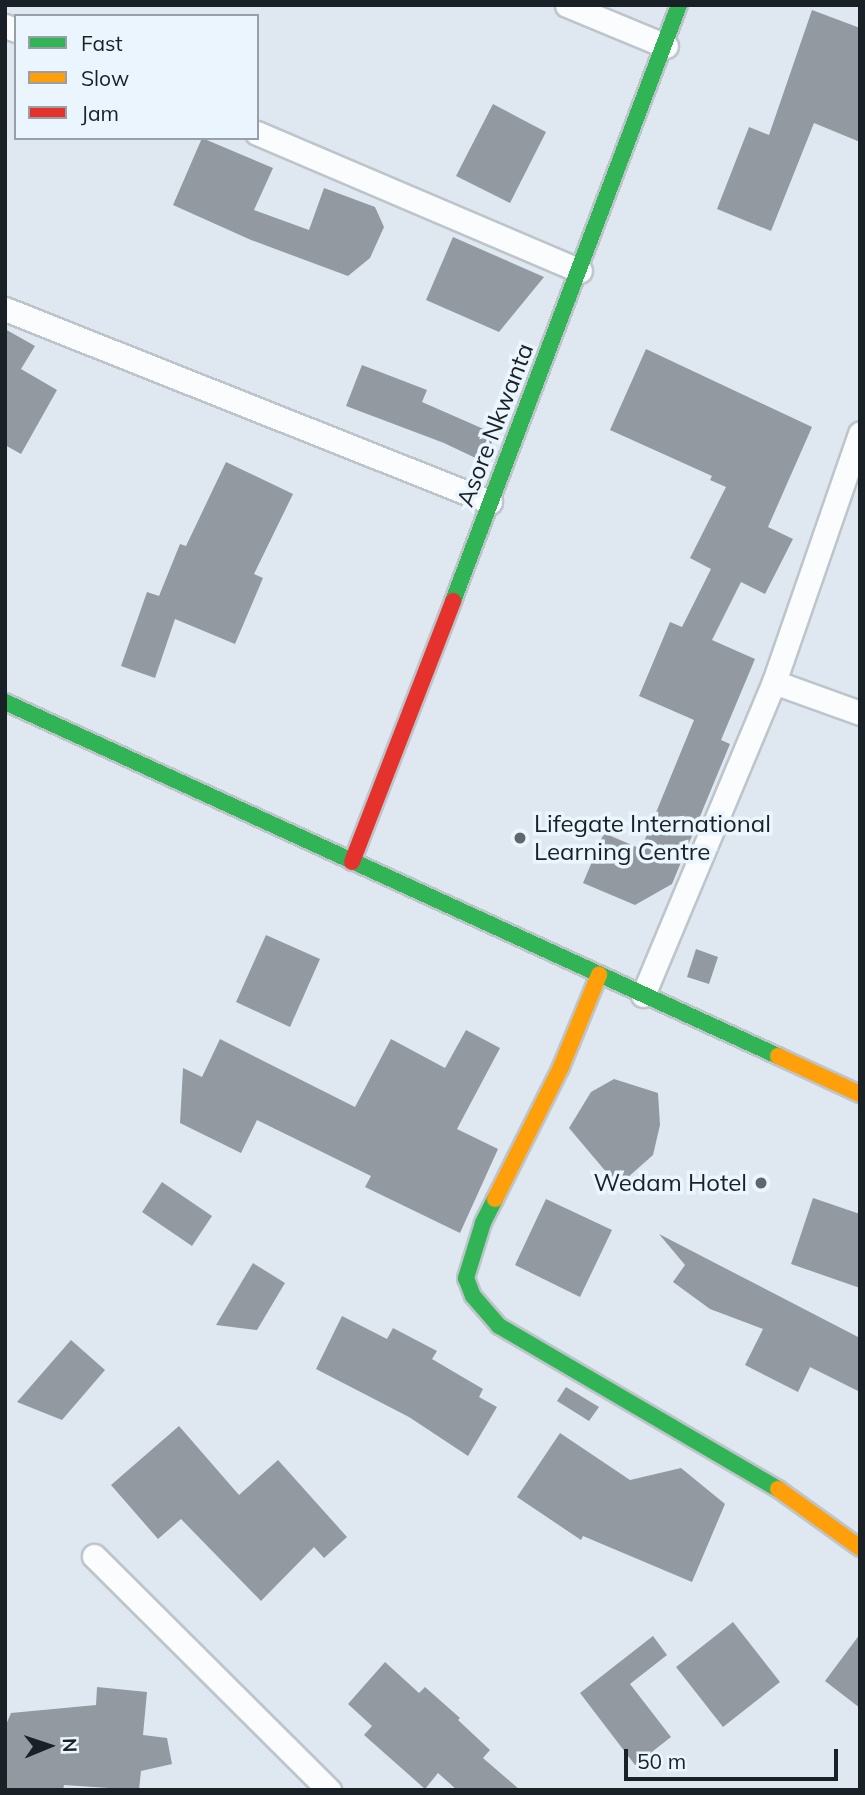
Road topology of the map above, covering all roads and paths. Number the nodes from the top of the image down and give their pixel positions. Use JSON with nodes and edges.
{"nodes":[{"id":1,"x":567,"y":5,"type":"edge"},
{"id":2,"x":679,"y":5,"type":"edge"},
{"id":3,"x":666,"y":46,"type":"junction"},
{"id":4,"x":259,"y":134,"type":"edge"},
{"id":5,"x":580,"y":271,"type":"junction"},
{"id":6,"x":5,"y":309,"type":"edge"},
{"id":7,"x":860,"y":433,"type":"edge"},
{"id":8,"x":490,"y":502,"type":"junction"},
{"id":9,"x":774,"y":682,"type":"junction"},
{"id":10,"x":5,"y":702,"type":"edge"},
{"id":11,"x":860,"y":713,"type":"edge"},
{"id":12,"x":352,"y":862,"type":"junction"},
{"id":13,"x":599,"y":975,"type":"junction"},
{"id":14,"x":643,"y":995,"type":"junction"},
{"id":15,"x":860,"y":1094,"type":"edge"},
{"id":16,"x":860,"y":1548,"type":"edge"},
{"id":17,"x":94,"y":1556,"type":"dead end"},
{"id":18,"x":329,"y":1790,"type":"edge"}],
"edges":[{"from":1,"to":3,"type":"street"},
{"from":2,"to":3,"type":"street","name":"Asore Nkwanta"},
{"from":3,"to":5,"type":"street","name":"Asore Nkwanta"},
{"from":4,"to":5,"type":"street"},
{"from":5,"to":8,"type":"street","name":"Asore Nkwanta"},
{"from":6,"to":8,"type":"street"},
{"from":7,"to":9,"type":"street"},
{"from":8,"to":12,"type":"street","name":"Asore Nkwanta"},
{"from":9,"to":11,"type":"street"},
{"from":9,"to":14,"type":"street"},
{"from":10,"to":12,"type":"street"},
{"from":12,"to":13,"type":"street"},
{"from":13,"to":14,"type":"street"},
{"from":13,"to":16,"type":"street"},
{"from":14,"to":15,"type":"street"},
{"from":17,"to":18,"type":"street"}]}
